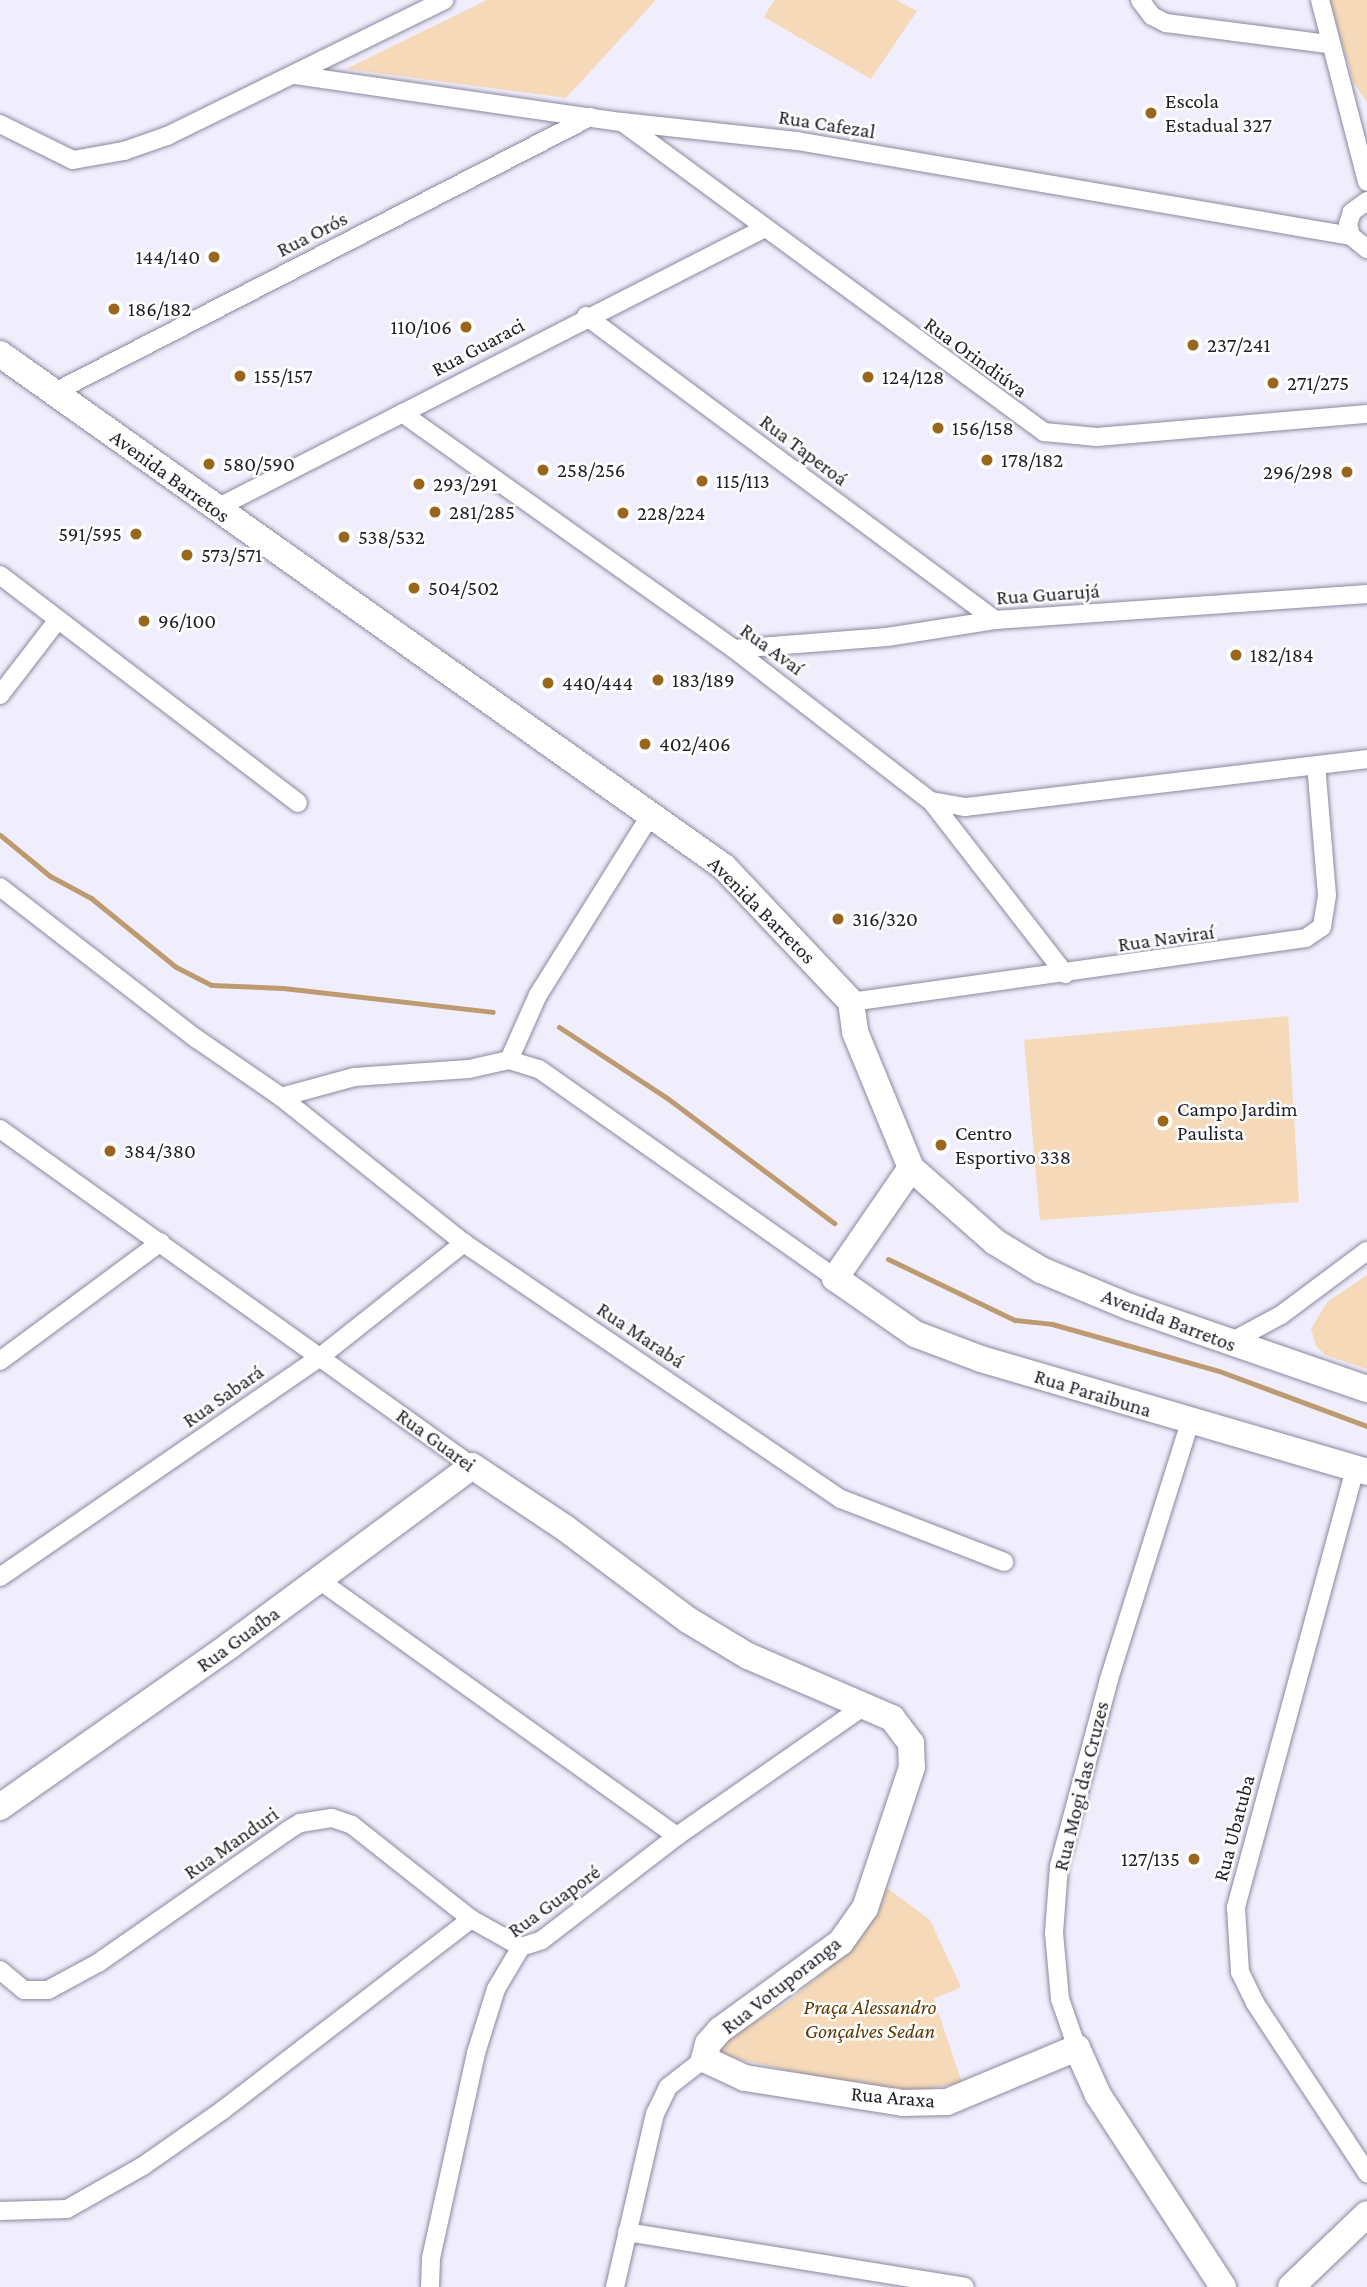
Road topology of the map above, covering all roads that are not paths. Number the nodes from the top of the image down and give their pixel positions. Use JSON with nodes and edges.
{"nodes":[{"id":1,"x":444,"y":0,"type":"edge"},
{"id":2,"x":1140,"y":0,"type":"edge"},
{"id":3,"x":1320,"y":0,"type":"edge"},
{"id":4,"x":1328,"y":44,"type":"junction"},
{"id":5,"x":294,"y":75,"type":"junction"},
{"id":6,"x":590,"y":117,"type":"junction"},
{"id":7,"x":622,"y":122,"type":"junction"},
{"id":8,"x":0,"y":124,"type":"edge"},
{"id":9,"x":1367,"y":182,"type":"edge"},
{"id":10,"x":1367,"y":201,"type":"edge"},
{"id":11,"x":763,"y":229,"type":"junction"},
{"id":12,"x":1351,"y":236,"type":"junction"},
{"id":13,"x":1367,"y":249,"type":"edge"},
{"id":14,"x":586,"y":316,"type":"junction"},
{"id":15,"x":0,"y":354,"type":"edge"},
{"id":16,"x":55,"y":392,"type":"junction"},
{"id":17,"x":402,"y":412,"type":"junction"},
{"id":18,"x":1367,"y":414,"type":"edge"},
{"id":19,"x":215,"y":509,"type":"junction"},
{"id":20,"x":0,"y":575,"type":"edge"},
{"id":21,"x":1367,"y":594,"type":"edge"},
{"id":22,"x":995,"y":620,"type":"junction"},
{"id":23,"x":57,"y":621,"type":"junction"},
{"id":24,"x":734,"y":649,"type":"junction"},
{"id":25,"x":0,"y":695,"type":"edge"},
{"id":26,"x":1367,"y":759,"type":"edge"},
{"id":27,"x":1316,"y":765,"type":"junction"},
{"id":28,"x":931,"y":801,"type":"junction"},
{"id":29,"x":298,"y":803,"type":"dead end"},
{"id":30,"x":651,"y":814,"type":"junction"},
{"id":31,"x":0,"y":887,"type":"edge"},
{"id":32,"x":1065,"y":974,"type":"junction"},
{"id":33,"x":850,"y":1002,"type":"junction"},
{"id":34,"x":509,"y":1060,"type":"junction"},
{"id":35,"x":281,"y":1097,"type":"junction"},
{"id":36,"x":0,"y":1129,"type":"edge"},
{"id":37,"x":911,"y":1168,"type":"junction"},
{"id":38,"x":161,"y":1242,"type":"junction"},
{"id":39,"x":464,"y":1243,"type":"junction"},
{"id":40,"x":1367,"y":1251,"type":"edge"},
{"id":41,"x":835,"y":1278,"type":"junction"},
{"id":42,"x":1229,"y":1343,"type":"junction"},
{"id":43,"x":320,"y":1357,"type":"junction"},
{"id":44,"x":0,"y":1360,"type":"edge"},
{"id":45,"x":1367,"y":1389,"type":"edge"},
{"id":46,"x":1190,"y":1422,"type":"junction"},
{"id":47,"x":472,"y":1466,"type":"junction"},
{"id":48,"x":1361,"y":1471,"type":"edge"},
{"id":49,"x":1004,"y":1562,"type":"dead end"},
{"id":50,"x":0,"y":1577,"type":"edge"},
{"id":51,"x":319,"y":1580,"type":"junction"},
{"id":52,"x":864,"y":1706,"type":"junction"},
{"id":53,"x":891,"y":1718,"type":"joint"},
{"id":54,"x":0,"y":1807,"type":"edge"},
{"id":55,"x":677,"y":1836,"type":"junction"},
{"id":56,"x":471,"y":1919,"type":"junction"},
{"id":57,"x":522,"y":1948,"type":"junction"},
{"id":58,"x":0,"y":1970,"type":"edge"},
{"id":59,"x":1077,"y":2048,"type":"junction"},
{"id":60,"x":704,"y":2059,"type":"junction"},
{"id":61,"x":1367,"y":2173,"type":"edge"},
{"id":62,"x":0,"y":2211,"type":"edge"},
{"id":63,"x":1367,"y":2214,"type":"edge"},
{"id":64,"x":627,"y":2232,"type":"junction"},
{"id":65,"x":430,"y":2287,"type":"edge"},
{"id":66,"x":615,"y":2287,"type":"edge"},
{"id":67,"x":965,"y":2287,"type":"edge"},
{"id":68,"x":1223,"y":2287,"type":"edge"},
{"id":69,"x":1292,"y":2287,"type":"edge"}],
"edges":[{"from":1,"to":5,"type":"street"},
{"from":2,"to":4,"type":"street"},
{"from":3,"to":4,"type":"street"},
{"from":4,"to":9,"type":"street"},
{"from":5,"to":6,"type":"street","name":"Rua Cafezal"},
{"from":5,"to":8,"type":"street"},
{"from":6,"to":7,"type":"street","name":"Rua Cafezal"},
{"from":6,"to":16,"type":"street","name":"Rua Orós"},
{"from":7,"to":11,"type":"street","name":"Rua Orindiúva"},
{"from":7,"to":12,"type":"street","name":"Rua Cafezal"},
{"from":10,"to":12,"type":"street"},
{"from":11,"to":14,"type":"street","name":"Rua Guaraci"},
{"from":11,"to":18,"type":"street","name":"Rua Orindiúva"},
{"from":12,"to":13,"type":"street"},
{"from":14,"to":17,"type":"street","name":"Rua Guaraci"},
{"from":14,"to":22,"type":"street","name":"Rua Taperoá"},
{"from":15,"to":16,"type":"street","name":"Avenida Barretos"},
{"from":16,"to":19,"type":"street","name":"Avenida Barretos"},
{"from":17,"to":19,"type":"street","name":"Rua Guaraci"},
{"from":17,"to":24,"type":"street","name":"Rua Avaí"},
{"from":19,"to":30,"type":"street","name":"Avenida Barretos"},
{"from":20,"to":23,"type":"street"},
{"from":21,"to":22,"type":"street","name":"Rua Guarujá"},
{"from":22,"to":24,"type":"street","name":"Rua Guarujá"},
{"from":23,"to":25,"type":"street"},
{"from":23,"to":29,"type":"street"},
{"from":24,"to":28,"type":"street","name":"Rua Avaí"},
{"from":26,"to":27,"type":"street"},
{"from":27,"to":28,"type":"street"},
{"from":27,"to":32,"type":"street","name":"Rua Naviraí"},
{"from":28,"to":32,"type":"street","name":"Rua Avaí"},
{"from":30,"to":33,"type":"street","name":"Avenida Barretos"},
{"from":30,"to":34,"type":"street"},
{"from":31,"to":35,"type":"street","name":"Rua Marabá"},
{"from":32,"to":33,"type":"street","name":"Rua Naviraí"},
{"from":33,"to":37,"type":"street","name":"Avenida Barretos"},
{"from":34,"to":35,"type":"street"},
{"from":34,"to":41,"type":"street"},
{"from":35,"to":39,"type":"street","name":"Rua Marabá"},
{"from":36,"to":38,"type":"street","name":"Rua Guarei"},
{"from":37,"to":41,"type":"street"},
{"from":37,"to":42,"type":"street","name":"Avenida Barretos"},
{"from":38,"to":43,"type":"street","name":"Rua Guarei"},
{"from":38,"to":44,"type":"street"},
{"from":39,"to":43,"type":"street","name":"Rua Sabará"},
{"from":39,"to":49,"type":"street","name":"Rua Marabá"},
{"from":40,"to":42,"type":"street"},
{"from":41,"to":46,"type":"street","name":"Rua Paraibuna"},
{"from":42,"to":45,"type":"street","name":"Avenida Barretos"},
{"from":43,"to":47,"type":"street","name":"Rua Guarei"},
{"from":43,"to":50,"type":"street","name":"Rua Sabará"},
{"from":46,"to":48,"type":"street","name":"Rua Paraibuna"},
{"from":46,"to":59,"type":"street","name":"Rua Mogi das Cruzes"},
{"from":47,"to":51,"type":"street","name":"Rua Guaíba"},
{"from":47,"to":52,"type":"street","name":"Rua Guarei"},
{"from":48,"to":61,"type":"street","name":"Rua Ubatuba"},
{"from":51,"to":54,"type":"street","name":"Rua Guaíba"},
{"from":51,"to":55,"type":"street"},
{"from":52,"to":53,"type":"street","name":"Rua Guarei"},
{"from":52,"to":55,"type":"street","name":"Rua Guaporé"},
{"from":53,"to":60,"type":"street","name":"Rua Votuporanga"},
{"from":55,"to":57,"type":"street","name":"Rua Guaporé"},
{"from":56,"to":57,"type":"street","name":"Rua Manduri"},
{"from":56,"to":58,"type":"street","name":"Rua Manduri"},
{"from":56,"to":62,"type":"street"},
{"from":57,"to":65,"type":"street","name":"Rua Guaporé"},
{"from":59,"to":60,"type":"street","name":"Rua Araxa"},
{"from":59,"to":68,"type":"street","name":"Rua Mogi das Cruzes"},
{"from":60,"to":64,"type":"street","name":"Rua Votuporanga"},
{"from":63,"to":69,"type":"street"},
{"from":64,"to":66,"type":"street","name":"Rua Votuporanga"},
{"from":64,"to":67,"type":"street"}]}
